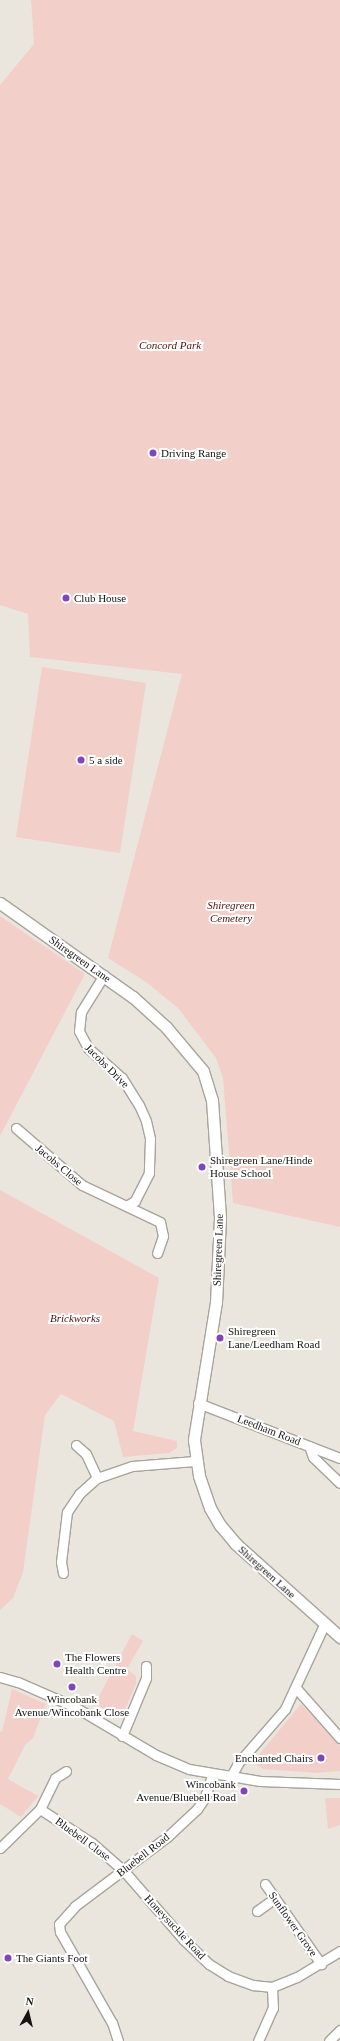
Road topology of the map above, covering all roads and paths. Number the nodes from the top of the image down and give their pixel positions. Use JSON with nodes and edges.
{"nodes":[{"id":1,"x":0,"y":903,"type":"edge"},
{"id":2,"x":104,"y":975,"type":"junction"},
{"id":3,"x":16,"y":1128,"type":"dead end"},
{"id":4,"x":128,"y":1205,"type":"junction"},
{"id":5,"x":156,"y":1253,"type":"dead end"},
{"id":6,"x":198,"y":1403,"type":"junction"},
{"id":7,"x":76,"y":1445,"type":"dead end"},
{"id":8,"x":309,"y":1446,"type":"junction"},
{"id":9,"x":340,"y":1458,"type":"edge"},
{"id":10,"x":195,"y":1461,"type":"junction"},
{"id":11,"x":98,"y":1478,"type":"junction"},
{"id":12,"x":340,"y":1483,"type":"edge"},
{"id":13,"x":63,"y":1573,"type":"dead end"},
{"id":14,"x":324,"y":1624,"type":"junction"},
{"id":15,"x":339,"y":1635,"type":"edge"},
{"id":16,"x":146,"y":1666,"type":"dead end"},
{"id":17,"x":0,"y":1677,"type":"edge"},
{"id":18,"x":296,"y":1688,"type":"junction"},
{"id":19,"x":122,"y":1736,"type":"junction"},
{"id":20,"x":340,"y":1738,"type":"edge"},
{"id":21,"x":66,"y":1771,"type":"dead end"},
{"id":22,"x":212,"y":1775,"type":"junction"},
{"id":23,"x":230,"y":1778,"type":"junction"},
{"id":24,"x":340,"y":1784,"type":"edge"},
{"id":25,"x":40,"y":1809,"type":"junction"},
{"id":26,"x":0,"y":1848,"type":"edge"},
{"id":27,"x":124,"y":1871,"type":"junction"},
{"id":28,"x":265,"y":1884,"type":"dead end"},
{"id":29,"x":275,"y":1898,"type":"junction"},
{"id":30,"x":257,"y":1911,"type":"dead end"},
{"id":31,"x":340,"y":1951,"type":"edge"},
{"id":32,"x":321,"y":1964,"type":"junction"},
{"id":33,"x":272,"y":1987,"type":"junction"},
{"id":34,"x":340,"y":2030,"type":"edge"},
{"id":35,"x":118,"y":2041,"type":"edge"},
{"id":36,"x":258,"y":2041,"type":"edge"},
{"id":37,"x":329,"y":2041,"type":"edge"}],
"edges":[{"from":1,"to":2,"type":"street","name":"Shiregreen Lane"},
{"from":2,"to":4,"type":"street","name":"Jacobs Drive"},
{"from":2,"to":6,"type":"street","name":"Shiregreen Lane"},
{"from":3,"to":4,"type":"street","name":"Jacobs Close"},
{"from":4,"to":5,"type":"street"},
{"from":6,"to":8,"type":"street","name":"Leedham Road"},
{"from":6,"to":10,"type":"street","name":"Shiregreen Lane"},
{"from":7,"to":11,"type":"street"},
{"from":8,"to":9,"type":"street","name":"Leedham Road"},
{"from":8,"to":12,"type":"street"},
{"from":10,"to":11,"type":"street"},
{"from":10,"to":14,"type":"street","name":"Shiregreen Lane"},
{"from":11,"to":13,"type":"street"},
{"from":14,"to":15,"type":"street","name":"Shiregreen Lane"},
{"from":14,"to":18,"type":"street"},
{"from":16,"to":19,"type":"street"},
{"from":17,"to":19,"type":"street"},
{"from":18,"to":20,"type":"street"},
{"from":18,"to":23,"type":"street"},
{"from":19,"to":22,"type":"street"},
{"from":21,"to":25,"type":"street"},
{"from":22,"to":23,"type":"street"},
{"from":22,"to":27,"type":"street","name":"Bluebell Road"},
{"from":23,"to":24,"type":"street"},
{"from":25,"to":26,"type":"street"},
{"from":25,"to":27,"type":"street","name":"Bluebell Close"},
{"from":27,"to":33,"type":"street","name":"Honeysuckle Road"},
{"from":27,"to":35,"type":"street","name":"Bluebell Road"},
{"from":28,"to":29,"type":"street","name":"Sunflower Grove"},
{"from":29,"to":30,"type":"street"},
{"from":29,"to":32,"type":"street","name":"Sunflower Grove"},
{"from":31,"to":32,"type":"street","name":"Honeysuckle Road"},
{"from":32,"to":33,"type":"street","name":"Honeysuckle Road"},
{"from":33,"to":36,"type":"street"},
{"from":34,"to":37,"type":"street"}]}
